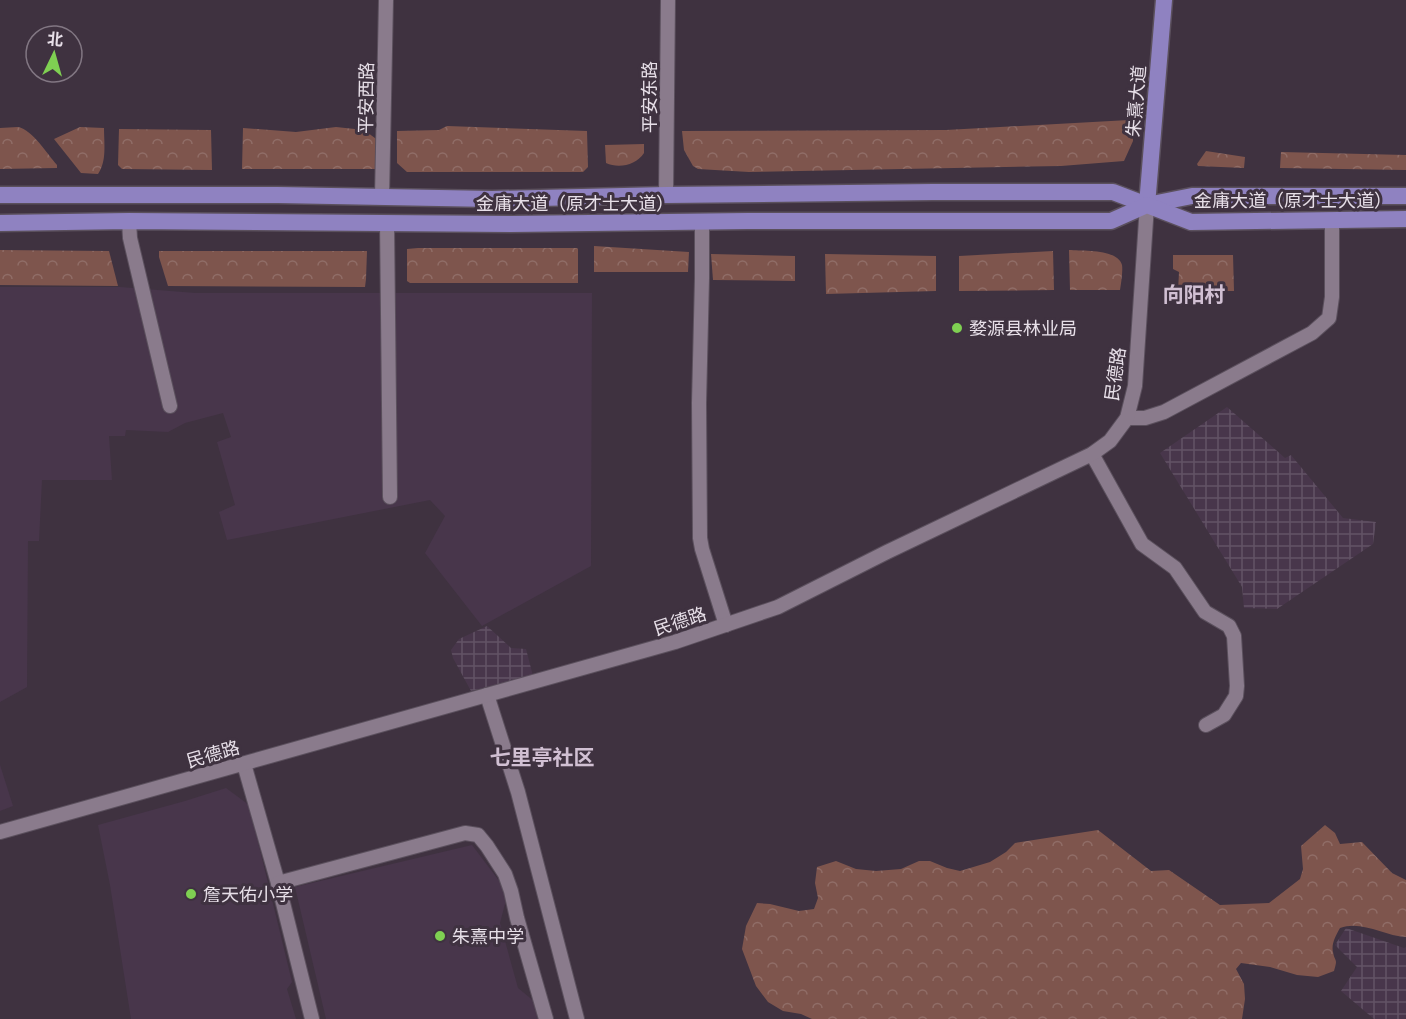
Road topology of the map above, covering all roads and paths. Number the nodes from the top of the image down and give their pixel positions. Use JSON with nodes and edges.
{"nodes":[{"id":1,"x":386,"y":0,"type":"edge"},
{"id":2,"x":668,"y":0,"type":"edge"},
{"id":3,"x":1164,"y":0,"type":"edge"},
{"id":4,"x":0,"y":195,"type":"edge"},
{"id":5,"x":666,"y":195,"type":"junction"},
{"id":6,"x":1406,"y":196,"type":"edge"},
{"id":7,"x":382,"y":197,"type":"junction"},
{"id":8,"x":1147,"y":205,"type":"junction"},
{"id":9,"x":1406,"y":219,"type":"edge"},
{"id":10,"x":1332,"y":220,"type":"junction"},
{"id":11,"x":129,"y":221,"type":"junction"},
{"id":12,"x":702,"y":221,"type":"junction"},
{"id":13,"x":0,"y":223,"type":"edge"},
{"id":14,"x":387,"y":223,"type":"junction"},
{"id":15,"x":170,"y":406,"type":"dead end"},
{"id":16,"x":1127,"y":418,"type":"junction"},
{"id":17,"x":1092,"y":454,"type":"junction"},
{"id":18,"x":390,"y":497,"type":"dead end"},
{"id":19,"x":726,"y":625,"type":"junction"},
{"id":20,"x":487,"y":695,"type":"junction"},
{"id":21,"x":1206,"y":725,"type":"dead end"},
{"id":22,"x":244,"y":764,"type":"junction"},
{"id":23,"x":0,"y":832,"type":"edge"},
{"id":24,"x":278,"y":883,"type":"junction"},
{"id":25,"x":312,"y":1019,"type":"edge"},
{"id":26,"x":546,"y":1019,"type":"edge"},
{"id":27,"x":577,"y":1019,"type":"edge"}],
"edges":[{"from":1,"to":7,"type":"street","name":"平安西路"},
{"from":2,"to":5,"type":"street","name":"平安东路"},
{"from":3,"to":8,"type":"main road","name":"朱熹大道"},
{"from":4,"to":7,"type":"main road","name":"金庸大道（原才士大道）"},
{"from":5,"to":7,"type":"main road","name":"金庸大道（原才士大道）"},
{"from":5,"to":8,"type":"main road","name":"金庸大道（原才士大道）"},
{"from":6,"to":8,"type":"main road","name":"金庸大道（原才士大道）"},
{"from":8,"to":10,"type":"main road","name":"金庸大道（原才士大道）"},
{"from":8,"to":12,"type":"main road","name":"金庸大道（原才士大道）"},
{"from":8,"to":16,"type":"street","name":"民德路"},
{"from":9,"to":10,"type":"main road","name":"金庸大道（原才士大道）"},
{"from":10,"to":16,"type":"street"},
{"from":11,"to":13,"type":"main road","name":"金庸大道（原才士大道）"},
{"from":11,"to":14,"type":"main road","name":"金庸大道（原才士大道）"},
{"from":11,"to":15,"type":"street"},
{"from":12,"to":14,"type":"main road","name":"金庸大道（原才士大道）"},
{"from":12,"to":19,"type":"street"},
{"from":14,"to":18,"type":"street"},
{"from":16,"to":17,"type":"street","name":"民德路"},
{"from":17,"to":19,"type":"street","name":"民德路"},
{"from":17,"to":21,"type":"street"},
{"from":19,"to":20,"type":"street","name":"民德路"},
{"from":20,"to":22,"type":"street","name":"民德路"},
{"from":20,"to":27,"type":"street"},
{"from":22,"to":23,"type":"street","name":"民德路"},
{"from":22,"to":24,"type":"street"},
{"from":24,"to":25,"type":"street"},
{"from":24,"to":26,"type":"street"}]}
